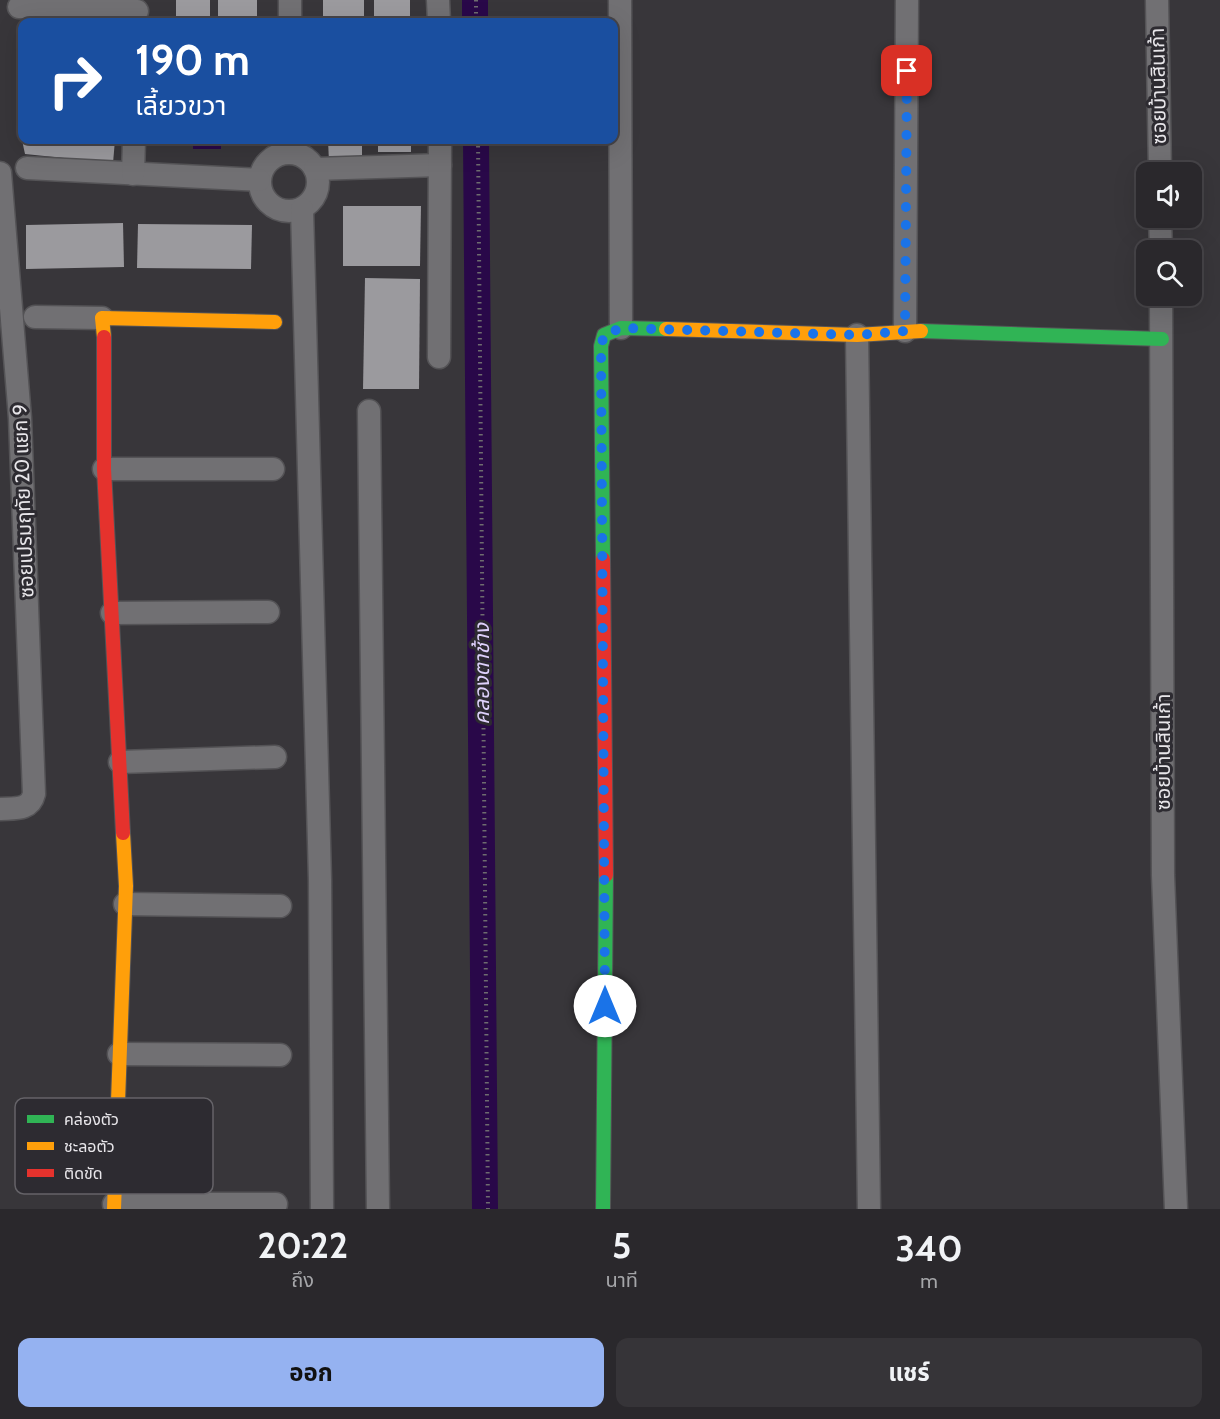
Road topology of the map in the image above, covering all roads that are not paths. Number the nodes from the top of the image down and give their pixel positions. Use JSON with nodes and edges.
{"nodes":[{"id":1,"x":290,"y":0,"type":"edge"},
{"id":2,"x":438,"y":0,"type":"edge"},
{"id":3,"x":620,"y":0,"type":"edge"},
{"id":4,"x":907,"y":0,"type":"edge"},
{"id":5,"x":1157,"y":0,"type":"edge"},
{"id":6,"x":19,"y":7,"type":"dead end"},
{"id":7,"x":137,"y":11,"type":"edge"},
{"id":8,"x":290,"y":18,"type":"edge"},
{"id":9,"x":439,"y":18,"type":"edge"},
{"id":10,"x":134,"y":144,"type":"edge"},
{"id":11,"x":440,"y":144,"type":"edge"},
{"id":12,"x":291,"y":146,"type":"edge"},
{"id":13,"x":1160,"y":162,"type":"edge"},
{"id":14,"x":440,"y":165,"type":"junction"},
{"id":15,"x":27,"y":168,"type":"dead end"},
{"id":16,"x":315,"y":169,"type":"junction"},
{"id":17,"x":0,"y":173,"type":"edge"},
{"id":18,"x":133,"y":174,"type":"junction"},
{"id":19,"x":260,"y":180,"type":"junction"},
{"id":20,"x":302,"y":209,"type":"junction"},
{"id":21,"x":1161,"y":306,"type":"edge"},
{"id":22,"x":35,"y":317,"type":"dead end"},
{"id":23,"x":102,"y":318,"type":"junction"},
{"id":24,"x":275,"y":322,"type":"dead end"},
{"id":25,"x":621,"y":328,"type":"junction"},
{"id":26,"x":905,"y":331,"type":"junction"},
{"id":27,"x":857,"y":335,"type":"junction"},
{"id":28,"x":1162,"y":339,"type":"junction"},
{"id":29,"x":439,"y":357,"type":"dead end"},
{"id":30,"x":369,"y":411,"type":"dead end"},
{"id":31,"x":273,"y":469,"type":"dead end"},
{"id":32,"x":104,"y":470,"type":"junction"},
{"id":33,"x":268,"y":612,"type":"dead end"},
{"id":34,"x":112,"y":613,"type":"junction"},
{"id":35,"x":275,"y":757,"type":"dead end"},
{"id":36,"x":120,"y":762,"type":"junction"},
{"id":37,"x":0,"y":809,"type":"edge"},
{"id":38,"x":125,"y":904,"type":"junction"},
{"id":39,"x":280,"y":906,"type":"dead end"},
{"id":40,"x":119,"y":1054,"type":"junction"},
{"id":41,"x":280,"y":1055,"type":"dead end"},
{"id":42,"x":118,"y":1098,"type":"edge"},
{"id":43,"x":276,"y":1204,"type":"dead end"},
{"id":44,"x":114,"y":1206,"type":"edge"},
{"id":45,"x":322,"y":1209,"type":"edge"},
{"id":46,"x":378,"y":1209,"type":"edge"},
{"id":47,"x":603,"y":1209,"type":"edge"},
{"id":48,"x":869,"y":1209,"type":"edge"},
{"id":49,"x":1176,"y":1209,"type":"edge"}],
"edges":[{"from":1,"to":8,"type":"street"},
{"from":2,"to":9,"type":"street"},
{"from":3,"to":25,"type":"street"},
{"from":4,"to":26,"type":"street"},
{"from":5,"to":13,"type":"street","name":"ซอยบ้านสินเก้า"},
{"from":6,"to":7,"type":"street"},
{"from":10,"to":18,"type":"street"},
{"from":11,"to":14,"type":"street"},
{"from":12,"to":16,"type":"street"},
{"from":12,"to":19,"type":"street"},
{"from":14,"to":16,"type":"street"},
{"from":14,"to":29,"type":"street"},
{"from":15,"to":18,"type":"street"},
{"from":16,"to":20,"type":"street"},
{"from":17,"to":37,"type":"street","name":"ซอยเปรมฤทัย 20 แยก 9"},
{"from":18,"to":19,"type":"street"},
{"from":19,"to":20,"type":"street"},
{"from":20,"to":45,"type":"street"},
{"from":21,"to":28,"type":"street","name":"ซอยบ้านสินเก้า"},
{"from":22,"to":23,"type":"street"},
{"from":23,"to":24,"type":"street"},
{"from":23,"to":32,"type":"street"},
{"from":25,"to":27,"type":"street"},
{"from":25,"to":47,"type":"street"},
{"from":26,"to":27,"type":"street"},
{"from":26,"to":28,"type":"street"},
{"from":27,"to":48,"type":"street"},
{"from":28,"to":49,"type":"street","name":"ซอยบ้านสินเก้า"},
{"from":30,"to":46,"type":"street"},
{"from":31,"to":32,"type":"street"},
{"from":32,"to":34,"type":"street"},
{"from":33,"to":34,"type":"street"},
{"from":34,"to":36,"type":"street"},
{"from":35,"to":36,"type":"street"},
{"from":36,"to":38,"type":"street"},
{"from":38,"to":39,"type":"street"},
{"from":38,"to":40,"type":"street"},
{"from":40,"to":41,"type":"street"},
{"from":40,"to":42,"type":"street"},
{"from":43,"to":44,"type":"street"}]}
